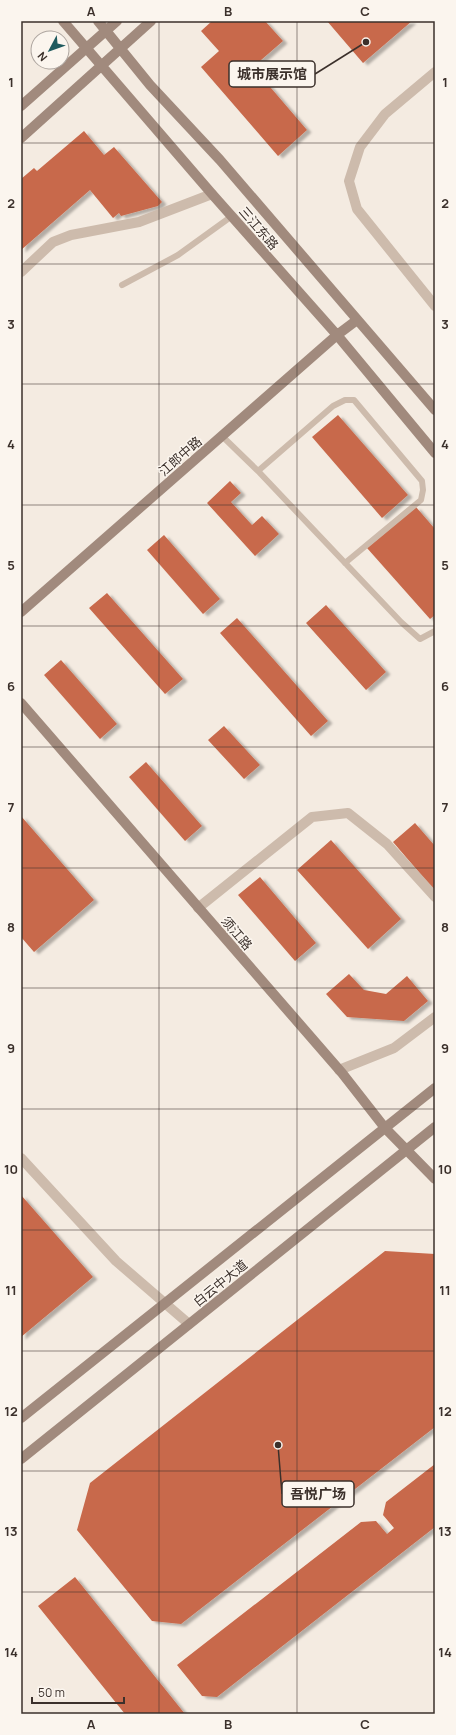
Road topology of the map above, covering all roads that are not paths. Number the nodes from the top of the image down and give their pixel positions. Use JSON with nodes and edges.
{"nodes":[{"id":1,"x":63,"y":21,"type":"edge"},
{"id":2,"x":98,"y":21,"type":"edge"},
{"id":3,"x":117,"y":21,"type":"edge"},
{"id":4,"x":151,"y":21,"type":"edge"},
{"id":5,"x":106,"y":31,"type":"junction"},
{"id":6,"x":87,"y":47,"type":"junction"},
{"id":7,"x":119,"y":48,"type":"junction"},
{"id":8,"x":102,"y":66,"type":"junction"},
{"id":9,"x":435,"y":72,"type":"edge"},
{"id":10,"x":21,"y":106,"type":"edge"},
{"id":11,"x":21,"y":138,"type":"edge"},
{"id":12,"x":212,"y":194,"type":"junction"},
{"id":13,"x":232,"y":216,"type":"junction"},
{"id":14,"x":21,"y":272,"type":"edge"},
{"id":15,"x":122,"y":285,"type":"dead end"},
{"id":16,"x":435,"y":306,"type":"edge"},
{"id":17,"x":357,"y":320,"type":"junction"},
{"id":18,"x":337,"y":335,"type":"junction"},
{"id":19,"x":435,"y":410,"type":"edge"},
{"id":20,"x":223,"y":437,"type":"junction"},
{"id":21,"x":435,"y":453,"type":"edge"},
{"id":22,"x":258,"y":471,"type":"junction"},
{"id":23,"x":344,"y":563,"type":"junction"},
{"id":24,"x":21,"y":612,"type":"edge"},
{"id":25,"x":435,"y":631,"type":"edge"},
{"id":26,"x":21,"y":703,"type":"edge"},
{"id":27,"x":435,"y":897,"type":"edge"},
{"id":28,"x":198,"y":908,"type":"junction"},
{"id":29,"x":435,"y":1017,"type":"edge"},
{"id":30,"x":339,"y":1070,"type":"junction"},
{"id":31,"x":435,"y":1088,"type":"edge"},
{"id":32,"x":435,"y":1127,"type":"edge"},
{"id":33,"x":385,"y":1128,"type":"junction"},
{"id":34,"x":406,"y":1150,"type":"junction"},
{"id":35,"x":21,"y":1158,"type":"edge"},
{"id":36,"x":435,"y":1179,"type":"edge"},
{"id":37,"x":165,"y":1303,"type":"junction"},
{"id":38,"x":190,"y":1324,"type":"junction"},
{"id":39,"x":21,"y":1418,"type":"edge"},
{"id":40,"x":21,"y":1459,"type":"edge"}],
"edges":[{"from":1,"to":6,"type":"main road","name":"三江东路"},
{"from":2,"to":5,"type":"main road","name":"三江东路"},
{"from":3,"to":5,"type":"main road"},
{"from":4,"to":7,"type":"main road"},
{"from":5,"to":6,"type":"main road"},
{"from":5,"to":7,"type":"main road","name":"三江东路"},
{"from":6,"to":8,"type":"main road","name":"三江东路"},
{"from":6,"to":10,"type":"main road"},
{"from":7,"to":8,"type":"main road"},
{"from":7,"to":17,"type":"main road","name":"三江东路"},
{"from":8,"to":11,"type":"main road"},
{"from":8,"to":12,"type":"main road","name":"三江东路"},
{"from":9,"to":16,"type":"street"},
{"from":12,"to":13,"type":"main road","name":"三江东路"},
{"from":12,"to":14,"type":"street"},
{"from":13,"to":15,"type":"lane"},
{"from":13,"to":18,"type":"main road","name":"三江东路"},
{"from":17,"to":18,"type":"main road","name":"江郎中路"},
{"from":17,"to":19,"type":"main road","name":"三江东路"},
{"from":18,"to":20,"type":"main road","name":"江郎中路"},
{"from":18,"to":21,"type":"main road","name":"三江东路"},
{"from":20,"to":22,"type":"lane"},
{"from":20,"to":24,"type":"main road","name":"江郎中路"},
{"from":22,"to":23,"type":"lane"},
{"from":22,"to":23,"type":"lane"},
{"from":23,"to":25,"type":"lane"},
{"from":26,"to":28,"type":"main road","name":"须江路"},
{"from":27,"to":28,"type":"street"},
{"from":28,"to":30,"type":"main road","name":"须江路"},
{"from":29,"to":30,"type":"street"},
{"from":30,"to":33,"type":"main road","name":"须江路"},
{"from":31,"to":33,"type":"main road","name":"白云中大道"},
{"from":32,"to":34,"type":"main road","name":"白云中大道"},
{"from":33,"to":34,"type":"main road","name":"须江路"},
{"from":33,"to":37,"type":"main road","name":"白云中大道"},
{"from":34,"to":36,"type":"main road","name":"须江路"},
{"from":34,"to":38,"type":"main road","name":"白云中大道"},
{"from":35,"to":37,"type":"street"},
{"from":37,"to":38,"type":"street"},
{"from":37,"to":39,"type":"main road","name":"白云中大道"},
{"from":38,"to":40,"type":"main road","name":"白云中大道"}]}
